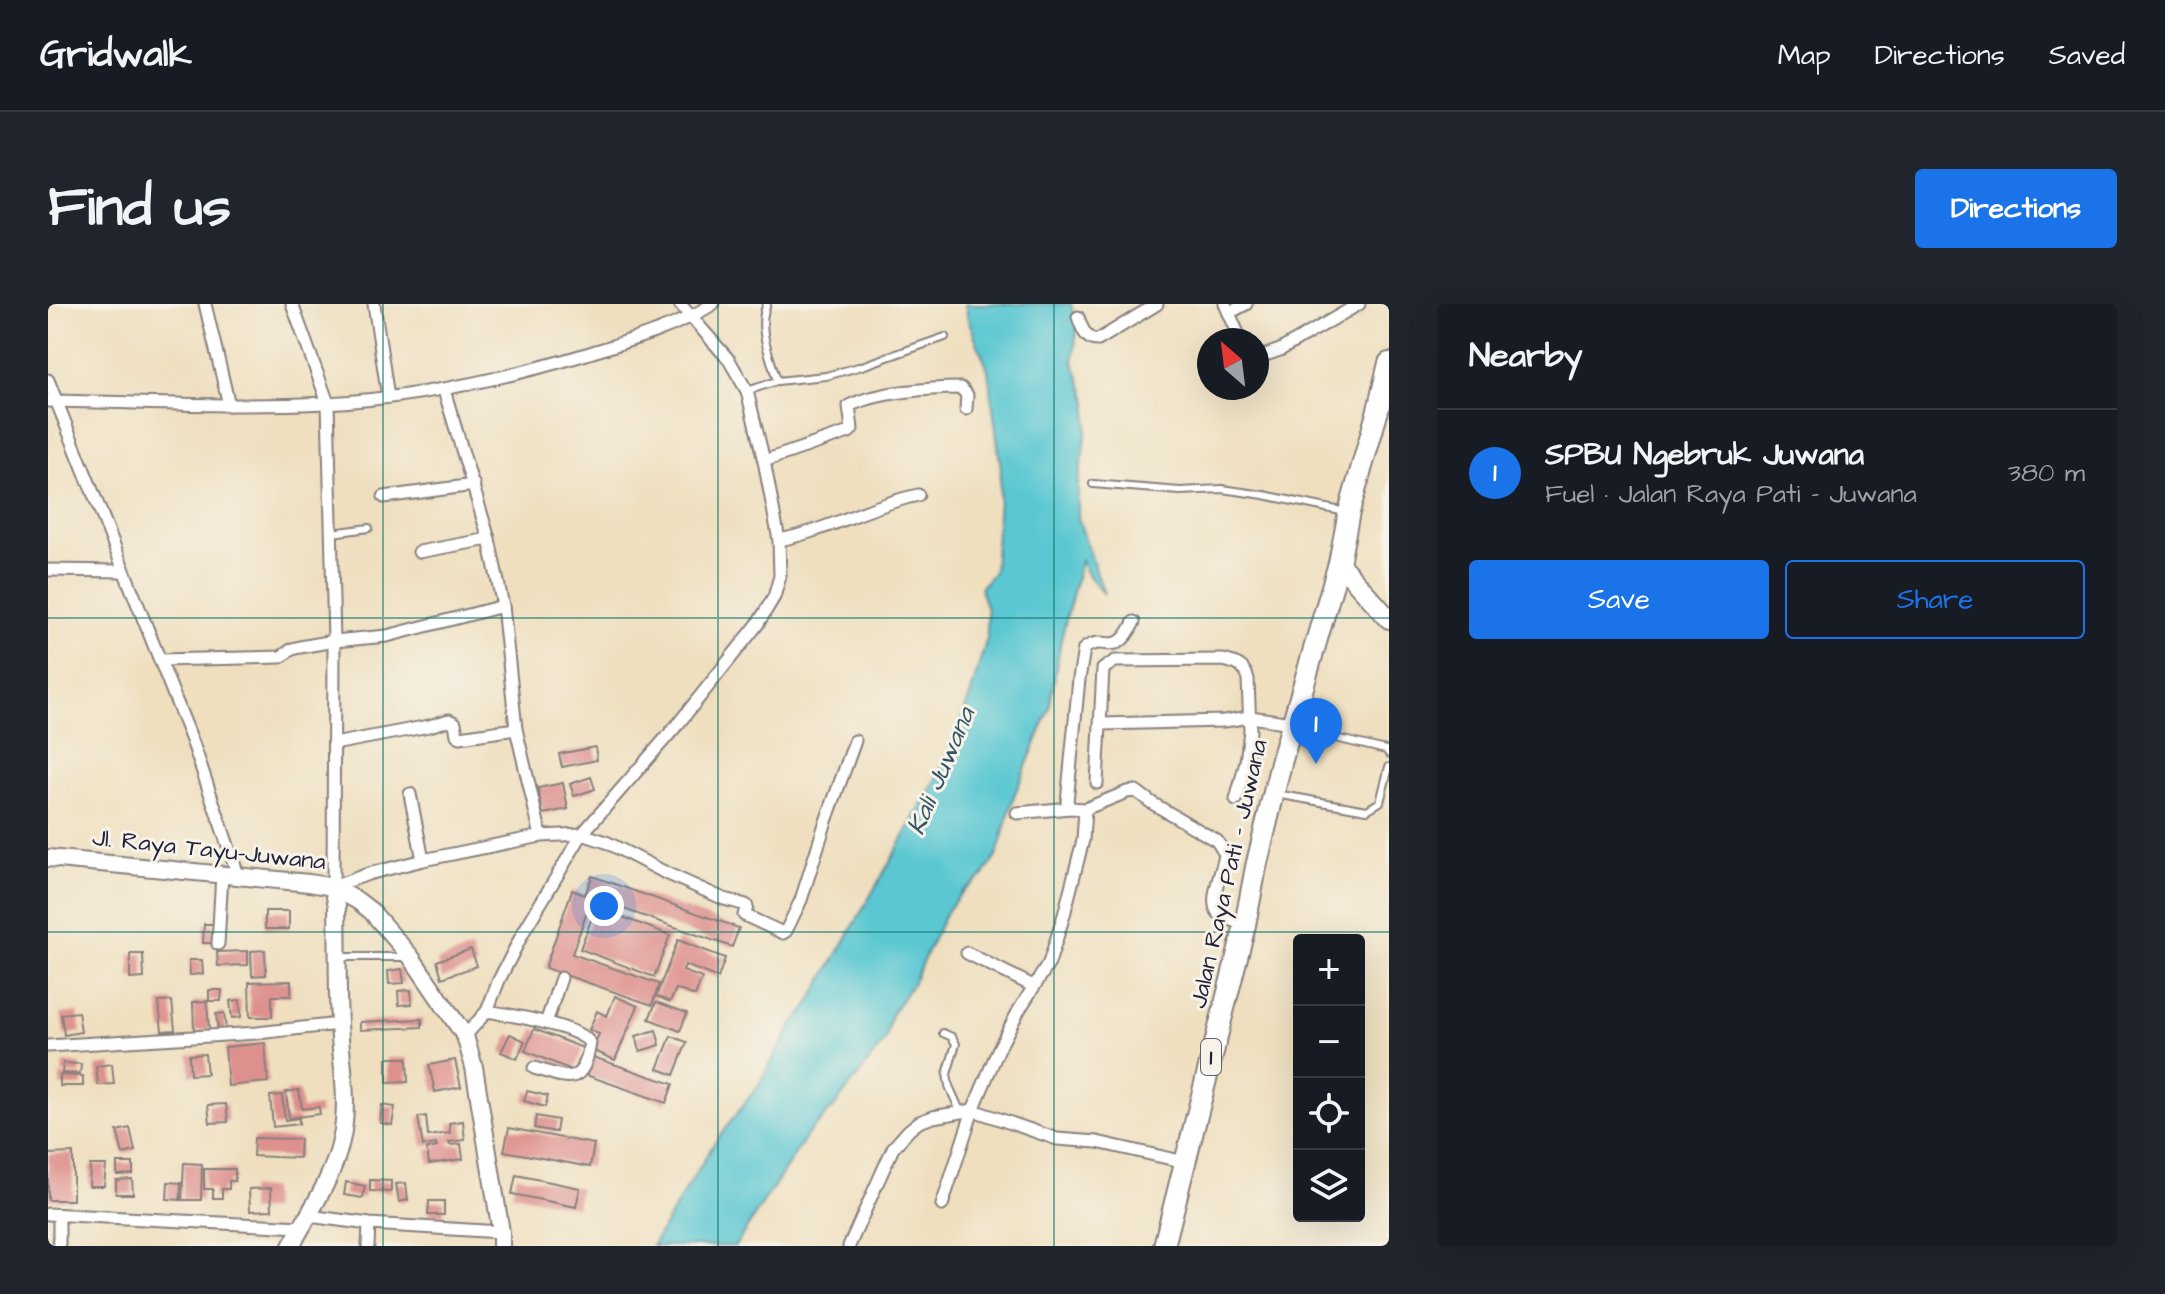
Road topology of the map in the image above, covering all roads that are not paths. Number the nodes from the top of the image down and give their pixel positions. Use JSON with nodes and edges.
{"nodes":[{"id":1,"x":205,"y":304,"type":"edge"},
{"id":2,"x":292,"y":304,"type":"edge"},
{"id":3,"x":374,"y":304,"type":"edge"},
{"id":4,"x":680,"y":304,"type":"edge"},
{"id":5,"x":713,"y":304,"type":"edge"},
{"id":6,"x":767,"y":304,"type":"edge"},
{"id":7,"x":1157,"y":304,"type":"edge"},
{"id":8,"x":1246,"y":304,"type":"edge"},
{"id":9,"x":1359,"y":304,"type":"edge"},
{"id":10,"x":1228,"y":309,"type":"edge"},
{"id":11,"x":692,"y":317,"type":"junction"},
{"id":12,"x":1078,"y":317,"type":"dead end"},
{"id":13,"x":1236,"y":328,"type":"edge"},
{"id":14,"x":945,"y":337,"type":"dead end"},
{"id":15,"x":1269,"y":354,"type":"edge"},
{"id":16,"x":1389,"y":363,"type":"edge"},
{"id":17,"x":48,"y":380,"type":"edge"},
{"id":18,"x":777,"y":381,"type":"junction"},
{"id":19,"x":444,"y":390,"type":"junction"},
{"id":20,"x":747,"y":391,"type":"junction"},
{"id":21,"x":388,"y":397,"type":"junction"},
{"id":22,"x":52,"y":401,"type":"edge"},
{"id":23,"x":328,"y":403,"type":"junction"},
{"id":24,"x":229,"y":405,"type":"junction"},
{"id":25,"x":966,"y":409,"type":"dead end"},
{"id":26,"x":764,"y":461,"type":"junction"},
{"id":27,"x":1093,"y":484,"type":"dead end"},
{"id":28,"x":474,"y":485,"type":"junction"},
{"id":29,"x":918,"y":495,"type":"dead end"},
{"id":30,"x":384,"y":497,"type":"dead end"},
{"id":31,"x":1349,"y":512,"type":"junction"},
{"id":32,"x":369,"y":528,"type":"dead end"},
{"id":33,"x":332,"y":533,"type":"junction"},
{"id":34,"x":489,"y":539,"type":"junction"},
{"id":35,"x":779,"y":540,"type":"junction"},
{"id":36,"x":419,"y":552,"type":"dead end"},
{"id":37,"x":1339,"y":563,"type":"junction"},
{"id":38,"x":48,"y":570,"type":"edge"},
{"id":39,"x":123,"y":571,"type":"junction"},
{"id":40,"x":503,"y":606,"type":"junction"},
{"id":41,"x":1389,"y":619,"type":"edge"},
{"id":42,"x":1134,"y":622,"type":"dead end"},
{"id":43,"x":334,"y":641,"type":"junction"},
{"id":44,"x":160,"y":660,"type":"junction"},
{"id":45,"x":1250,"y":717,"type":"junction"},
{"id":46,"x":1101,"y":724,"type":"junction"},
{"id":47,"x":1291,"y":725,"type":"junction"},
{"id":48,"x":516,"y":729,"type":"junction"},
{"id":49,"x":855,"y":741,"type":"dead end"},
{"id":50,"x":334,"y":744,"type":"junction"},
{"id":51,"x":1389,"y":754,"type":"edge"},
{"id":52,"x":1389,"y":767,"type":"edge"},
{"id":53,"x":1097,"y":783,"type":"dead end"},
{"id":54,"x":1274,"y":793,"type":"junction"},
{"id":55,"x":410,"y":794,"type":"dead end"},
{"id":56,"x":1236,"y":800,"type":"dead end"},
{"id":57,"x":1070,"y":808,"type":"junction"},
{"id":58,"x":1085,"y":809,"type":"junction"},
{"id":59,"x":1017,"y":813,"type":"dead end"},
{"id":60,"x":582,"y":834,"type":"junction"},
{"id":61,"x":541,"y":836,"type":"junction"},
{"id":62,"x":48,"y":858,"type":"edge"},
{"id":63,"x":423,"y":860,"type":"junction"},
{"id":64,"x":230,"y":874,"type":"junction"},
{"id":65,"x":333,"y":887,"type":"junction"},
{"id":66,"x":1245,"y":925,"type":"junction"},
{"id":67,"x":218,"y":944,"type":"dead end"},
{"id":68,"x":967,"y":953,"type":"dead end"},
{"id":69,"x":338,"y":957,"type":"junction"},
{"id":70,"x":411,"y":957,"type":"junction"},
{"id":71,"x":561,"y":978,"type":"dead end"},
{"id":72,"x":1033,"y":986,"type":"junction"},
{"id":73,"x":487,"y":1011,"type":"junction"},
{"id":74,"x":546,"y":1023,"type":"junction"},
{"id":75,"x":339,"y":1024,"type":"junction"},
{"id":76,"x":943,"y":1033,"type":"dead end"},
{"id":77,"x":465,"y":1036,"type":"junction"},
{"id":78,"x":48,"y":1046,"type":"edge"},
{"id":79,"x":534,"y":1068,"type":"dead end"},
{"id":80,"x":967,"y":1111,"type":"junction"},
{"id":81,"x":1185,"y":1162,"type":"junction"},
{"id":82,"x":942,"y":1205,"type":"dead end"},
{"id":83,"x":54,"y":1215,"type":"edge"},
{"id":84,"x":305,"y":1221,"type":"junction"},
{"id":85,"x":369,"y":1224,"type":"junction"},
{"id":86,"x":501,"y":1239,"type":"edge"},
{"id":87,"x":59,"y":1246,"type":"edge"},
{"id":88,"x":291,"y":1246,"type":"edge"},
{"id":89,"x":368,"y":1246,"type":"edge"},
{"id":90,"x":849,"y":1246,"type":"edge"},
{"id":91,"x":1164,"y":1246,"type":"edge"}],
"edges":[{"from":1,"to":24,"type":"street"},
{"from":2,"to":23,"type":"street"},
{"from":3,"to":21,"type":"street"},
{"from":4,"to":11,"type":"street"},
{"from":5,"to":11,"type":"street"},
{"from":6,"to":18,"type":"lane"},
{"from":7,"to":12,"type":"street"},
{"from":8,"to":10,"type":"street"},
{"from":9,"to":15,"type":"street"},
{"from":10,"to":13,"type":"street"},
{"from":11,"to":19,"type":"street"},
{"from":11,"to":20,"type":"street"},
{"from":14,"to":18,"type":"lane"},
{"from":16,"to":31,"type":"highway","number":"1"},
{"from":17,"to":22,"type":"street"},
{"from":18,"to":20,"type":"lane"},
{"from":19,"to":21,"type":"street"},
{"from":19,"to":28,"type":"street"},
{"from":20,"to":26,"type":"street"},
{"from":21,"to":23,"type":"street"},
{"from":22,"to":24,"type":"street"},
{"from":22,"to":39,"type":"street"},
{"from":23,"to":24,"type":"street"},
{"from":23,"to":33,"type":"street"},
{"from":25,"to":26,"type":"street"},
{"from":26,"to":35,"type":"street"},
{"from":27,"to":31,"type":"lane"},
{"from":28,"to":30,"type":"street"},
{"from":28,"to":34,"type":"street"},
{"from":29,"to":35,"type":"street"},
{"from":31,"to":37,"type":"highway","number":"1"},
{"from":32,"to":33,"type":"lane"},
{"from":33,"to":43,"type":"street"},
{"from":34,"to":36,"type":"street"},
{"from":34,"to":40,"type":"street"},
{"from":35,"to":60,"type":"street"},
{"from":37,"to":41,"type":"main road"},
{"from":37,"to":47,"type":"highway","name":"Jalan Raya Pati - Juwana","number":"1"},
{"from":38,"to":39,"type":"street"},
{"from":39,"to":44,"type":"street"},
{"from":40,"to":43,"type":"street"},
{"from":40,"to":48,"type":"street"},
{"from":42,"to":57,"type":"street"},
{"from":43,"to":44,"type":"street"},
{"from":43,"to":50,"type":"street"},
{"from":44,"to":64,"type":"street"},
{"from":45,"to":46,"type":"street"},
{"from":45,"to":46,"type":"street"},
{"from":45,"to":47,"type":"street"},
{"from":45,"to":56,"type":"street"},
{"from":46,"to":53,"type":"street"},
{"from":47,"to":51,"type":"lane"},
{"from":47,"to":54,"type":"highway","name":"Jalan Raya Pati - Juwana","number":"1"},
{"from":48,"to":50,"type":"street"},
{"from":48,"to":61,"type":"street"},
{"from":49,"to":60,"type":"street"},
{"from":50,"to":65,"type":"street"},
{"from":52,"to":54,"type":"lane"},
{"from":54,"to":66,"type":"highway","name":"Jalan Raya Pati - Juwana","number":"1"},
{"from":55,"to":63,"type":"street"},
{"from":57,"to":58,"type":"street"},
{"from":57,"to":59,"type":"street"},
{"from":58,"to":66,"type":"street"},
{"from":58,"to":72,"type":"street"},
{"from":60,"to":61,"type":"street"},
{"from":60,"to":73,"type":"street"},
{"from":61,"to":63,"type":"street"},
{"from":62,"to":64,"type":"main road","name":"Jl. Raya Tayu-Juwana"},
{"from":63,"to":65,"type":"street"},
{"from":64,"to":65,"type":"main road","name":"Jl. Raya Tayu-Juwana"},
{"from":64,"to":67,"type":"street"},
{"from":65,"to":69,"type":"main road"},
{"from":65,"to":70,"type":"main road","name":"Jl. Raya Tayu-Juwana"},
{"from":66,"to":81,"type":"highway","name":"Jalan Raya Pati - Juwana","number":"1"},
{"from":68,"to":72,"type":"street"},
{"from":69,"to":70,"type":"lane"},
{"from":69,"to":75,"type":"main road"},
{"from":70,"to":77,"type":"main road","name":"Jl. Raya Tayu-Juwana"},
{"from":71,"to":74,"type":"street"},
{"from":72,"to":80,"type":"street"},
{"from":73,"to":74,"type":"street"},
{"from":73,"to":77,"type":"street"},
{"from":74,"to":79,"type":"street"},
{"from":75,"to":78,"type":"street"},
{"from":75,"to":84,"type":"main road"},
{"from":76,"to":80,"type":"lane"},
{"from":77,"to":86,"type":"main road","name":"Jl. Raya Tayu-Juwana"},
{"from":80,"to":81,"type":"street"},
{"from":80,"to":82,"type":"street"},
{"from":80,"to":90,"type":"street"},
{"from":81,"to":91,"type":"highway","name":"Jalan Raya Pati - Juwana","number":"1"},
{"from":83,"to":84,"type":"street"},
{"from":83,"to":87,"type":"street"},
{"from":84,"to":85,"type":"street"},
{"from":84,"to":88,"type":"main road"},
{"from":85,"to":86,"type":"street"},
{"from":85,"to":89,"type":"street"}]}
